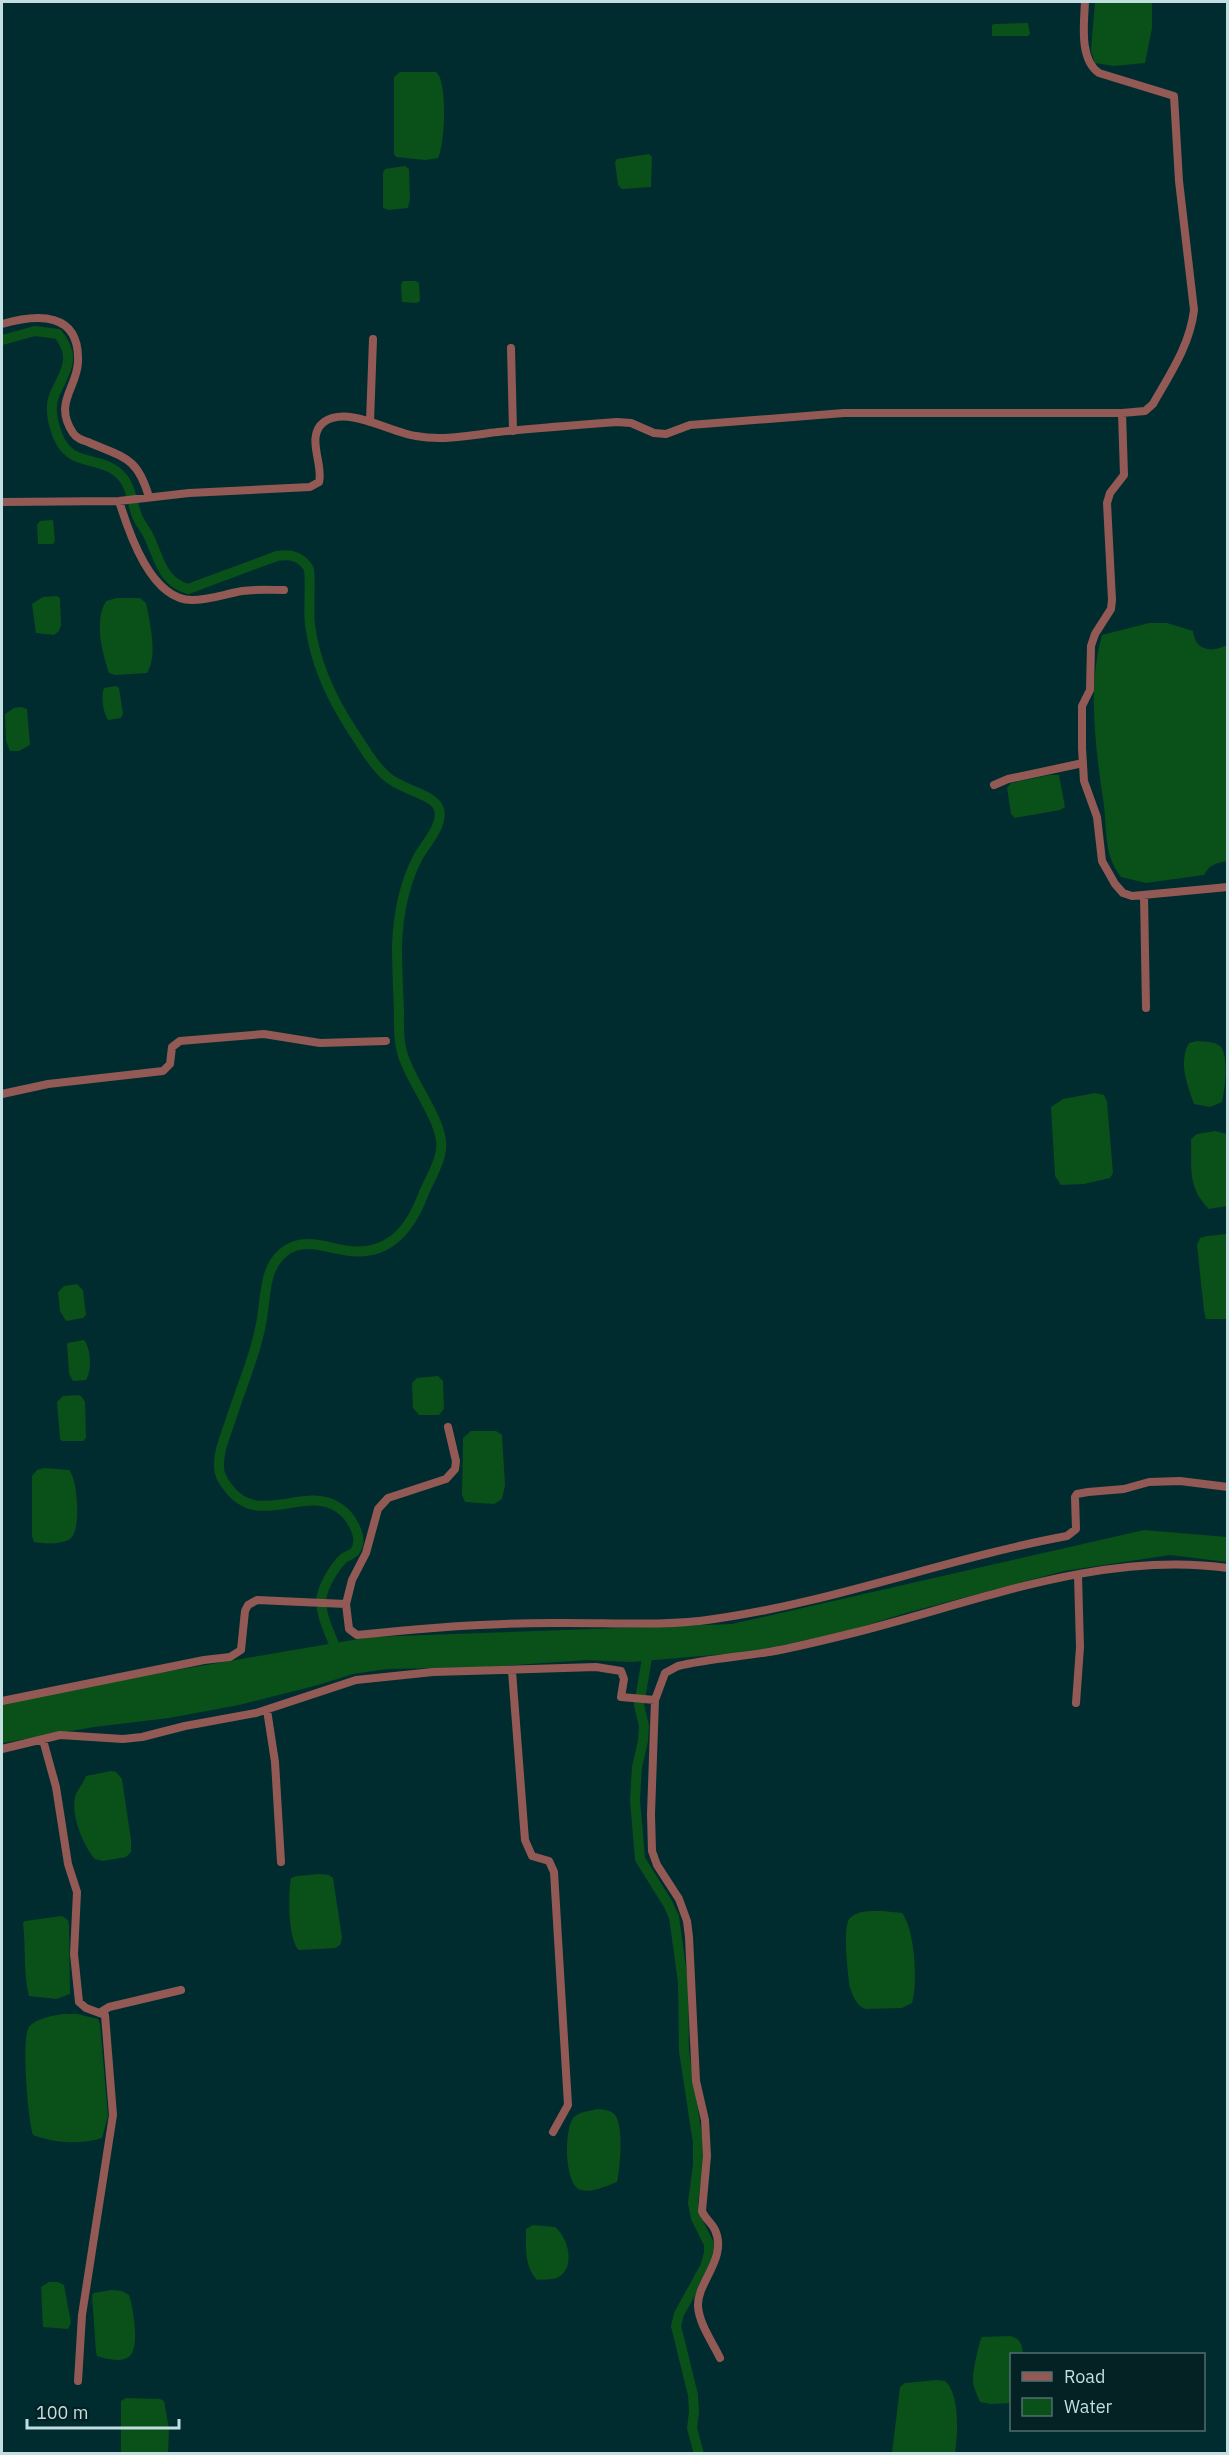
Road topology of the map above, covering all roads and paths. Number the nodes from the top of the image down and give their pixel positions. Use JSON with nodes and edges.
{"nodes":[{"id":1,"x":1085,"y":2,"type":"edge"},
{"id":2,"x":2,"y":324,"type":"edge"},
{"id":3,"x":374,"y":339,"type":"dead end"},
{"id":4,"x":512,"y":348,"type":"dead end"},
{"id":5,"x":1122,"y":413,"type":"junction"},
{"id":6,"x":370,"y":422,"type":"junction"},
{"id":7,"x":513,"y":431,"type":"junction"},
{"id":8,"x":146,"y":497,"type":"junction"},
{"id":9,"x":122,"y":501,"type":"junction"},
{"id":10,"x":2,"y":502,"type":"edge"},
{"id":11,"x":284,"y":590,"type":"dead end"},
{"id":12,"x":1083,"y":763,"type":"junction"},
{"id":13,"x":994,"y":785,"type":"dead end"},
{"id":14,"x":1227,"y":887,"type":"edge"},
{"id":15,"x":1144,"y":895,"type":"junction"},
{"id":16,"x":1146,"y":1008,"type":"dead end"},
{"id":17,"x":386,"y":1041,"type":"dead end"},
{"id":18,"x":2,"y":1094,"type":"edge"},
{"id":19,"x":448,"y":1427,"type":"dead end"},
{"id":20,"x":1227,"y":1487,"type":"edge"},
{"id":21,"x":1227,"y":1568,"type":"edge"},
{"id":22,"x":1078,"y":1575,"type":"junction"},
{"id":23,"x":342,"y":1604,"type":"junction"},
{"id":24,"x":512,"y":1671,"type":"junction"},
{"id":25,"x":653,"y":1699,"type":"junction"},
{"id":26,"x":2,"y":1701,"type":"edge"},
{"id":27,"x":1076,"y":1703,"type":"dead end"},
{"id":28,"x":267,"y":1710,"type":"junction"},
{"id":29,"x":43,"y":1740,"type":"junction"},
{"id":30,"x":2,"y":1749,"type":"edge"},
{"id":31,"x":281,"y":1862,"type":"dead end"},
{"id":32,"x":181,"y":1990,"type":"dead end"},
{"id":33,"x":101,"y":2012,"type":"junction"},
{"id":34,"x":554,"y":2133,"type":"dead end"},
{"id":35,"x":720,"y":2358,"type":"dead end"},
{"id":36,"x":78,"y":2381,"type":"dead end"}],
"edges":[{"from":1,"to":5,"type":"street"},
{"from":2,"to":8,"type":"street"},
{"from":3,"to":6,"type":"street"},
{"from":4,"to":7,"type":"street"},
{"from":5,"to":7,"type":"street"},
{"from":5,"to":12,"type":"street"},
{"from":6,"to":7,"type":"street"},
{"from":6,"to":8,"type":"street"},
{"from":8,"to":9,"type":"street"},
{"from":9,"to":10,"type":"street"},
{"from":9,"to":11,"type":"street"},
{"from":12,"to":13,"type":"street"},
{"from":12,"to":15,"type":"street"},
{"from":14,"to":15,"type":"street"},
{"from":15,"to":16,"type":"street"},
{"from":17,"to":18,"type":"street"},
{"from":19,"to":23,"type":"street"},
{"from":20,"to":23,"type":"street"},
{"from":21,"to":22,"type":"street"},
{"from":22,"to":25,"type":"street"},
{"from":22,"to":27,"type":"street"},
{"from":23,"to":26,"type":"street"},
{"from":24,"to":25,"type":"street"},
{"from":24,"to":28,"type":"street"},
{"from":24,"to":34,"type":"street"},
{"from":25,"to":35,"type":"street"},
{"from":28,"to":29,"type":"street"},
{"from":28,"to":31,"type":"street"},
{"from":29,"to":30,"type":"street"},
{"from":29,"to":33,"type":"street"},
{"from":32,"to":33,"type":"street"},
{"from":33,"to":36,"type":"street"}]}
